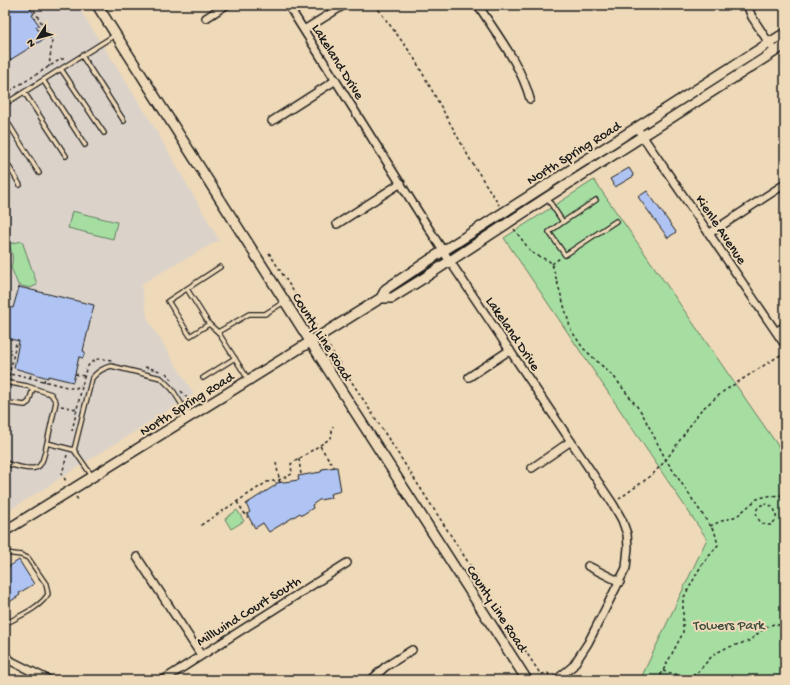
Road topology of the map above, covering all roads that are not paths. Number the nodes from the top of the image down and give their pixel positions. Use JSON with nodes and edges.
{"nodes":[{"id":1,"x":97,"y":5,"type":"edge"},
{"id":2,"x":226,"y":5,"type":"edge"},
{"id":3,"x":288,"y":5,"type":"edge"},
{"id":4,"x":344,"y":5,"type":"edge"},
{"id":5,"x":478,"y":5,"type":"edge"},
{"id":6,"x":747,"y":5,"type":"edge"},
{"id":7,"x":206,"y":18,"type":"dead end"},
{"id":8,"x":304,"y":30,"type":"junction"},
{"id":9,"x":785,"y":33,"type":"edge"},
{"id":10,"x":116,"y":35,"type":"junction"},
{"id":11,"x":769,"y":44,"type":"junction"},
{"id":12,"x":785,"y":45,"type":"edge"},
{"id":13,"x":775,"y":52,"type":"junction"},
{"id":14,"x":82,"y":56,"type":"junction"},
{"id":15,"x":61,"y":68,"type":"junction"},
{"id":16,"x":43,"y":80,"type":"junction"},
{"id":17,"x":336,"y":80,"type":"junction"},
{"id":18,"x":24,"y":92,"type":"junction"},
{"id":19,"x":530,"y":99,"type":"dead end"},
{"id":20,"x":5,"y":104,"type":"edge"},
{"id":21,"x":5,"y":118,"type":"edge"},
{"id":22,"x":124,"y":121,"type":"dead end"},
{"id":23,"x":272,"y":121,"type":"dead end"},
{"id":24,"x":637,"y":128,"type":"junction"},
{"id":25,"x":104,"y":133,"type":"dead end"},
{"id":26,"x":643,"y":136,"type":"junction"},
{"id":27,"x":85,"y":145,"type":"dead end"},
{"id":28,"x":66,"y":156,"type":"dead end"},
{"id":29,"x":5,"y":160,"type":"edge"},
{"id":30,"x":39,"y":173,"type":"dead end"},
{"id":31,"x":401,"y":183,"type":"junction"},
{"id":32,"x":785,"y":184,"type":"edge"},
{"id":33,"x":20,"y":185,"type":"dead end"},
{"id":34,"x":540,"y":189,"type":"junction"},
{"id":35,"x":546,"y":198,"type":"junction"},
{"id":36,"x":596,"y":200,"type":"dead end"},
{"id":37,"x":616,"y":221,"type":"dead end"},
{"id":38,"x":563,"y":222,"type":"junction"},
{"id":39,"x":337,"y":224,"type":"dead end"},
{"id":40,"x":710,"y":233,"type":"junction"},
{"id":41,"x":443,"y":251,"type":"junction"},
{"id":42,"x":450,"y":261,"type":"junction"},
{"id":43,"x":220,"y":267,"type":"dead end"},
{"id":44,"x":187,"y":289,"type":"junction"},
{"id":45,"x":381,"y":298,"type":"junction"},
{"id":46,"x":285,"y":301,"type":"junction"},
{"id":47,"x":209,"y":324,"type":"junction"},
{"id":48,"x":785,"y":326,"type":"edge"},
{"id":49,"x":218,"y":332,"type":"junction"},
{"id":50,"x":776,"y":332,"type":"junction"},
{"id":51,"x":310,"y":341,"type":"junction"},
{"id":52,"x":785,"y":345,"type":"edge"},
{"id":53,"x":510,"y":350,"type":"junction"},
{"id":54,"x":235,"y":358,"type":"junction"},
{"id":55,"x":470,"y":377,"type":"dead end"},
{"id":56,"x":203,"y":378,"type":"dead end"},
{"id":57,"x":249,"y":380,"type":"junction"},
{"id":58,"x":5,"y":382,"type":"edge"},
{"id":59,"x":33,"y":388,"type":"junction"},
{"id":60,"x":6,"y":404,"type":"edge"},
{"id":61,"x":190,"y":417,"type":"junction"},
{"id":62,"x":571,"y":441,"type":"junction"},
{"id":63,"x":47,"y":443,"type":"junction"},
{"id":64,"x":74,"y":450,"type":"junction"},
{"id":65,"x":5,"y":463,"type":"edge"},
{"id":66,"x":532,"y":468,"type":"dead end"},
{"id":67,"x":92,"y":476,"type":"junction"},
{"id":68,"x":5,"y":531,"type":"edge"},
{"id":69,"x":5,"y":552,"type":"edge"},
{"id":70,"x":137,"y":558,"type":"dead end"},
{"id":71,"x":347,"y":563,"type":"dead end"},
{"id":72,"x":588,"y":566,"type":"dead end"},
{"id":73,"x":620,"y":582,"type":"junction"},
{"id":74,"x":5,"y":624,"type":"edge"},
{"id":75,"x":412,"y":650,"type":"dead end"},
{"id":76,"x":201,"y":655,"type":"junction"},
{"id":77,"x":5,"y":656,"type":"edge"},
{"id":78,"x":48,"y":680,"type":"edge"},
{"id":79,"x":163,"y":680,"type":"edge"},
{"id":80,"x":371,"y":680,"type":"edge"},
{"id":81,"x":528,"y":680,"type":"edge"},
{"id":82,"x":556,"y":680,"type":"edge"}],
"edges":[{"from":1,"to":10,"type":"main road","name":"County Line Road"},
{"from":2,"to":7,"type":"street"},
{"from":3,"to":8,"type":"street","name":"Lakeland Drive"},
{"from":4,"to":8,"type":"street"},
{"from":5,"to":19,"type":"street"},
{"from":6,"to":11,"type":"street"},
{"from":8,"to":17,"type":"street","name":"Lakeland Drive"},
{"from":9,"to":11,"type":"main road","name":"North Spring Road"},
{"from":10,"to":14,"type":"lane"},
{"from":10,"to":46,"type":"main road","name":"County Line Road"},
{"from":11,"to":13,"type":"street"},
{"from":11,"to":24,"type":"main road","name":"North Spring Road"},
{"from":12,"to":13,"type":"main road","name":"North Spring Road"},
{"from":13,"to":26,"type":"main road","name":"North Spring Road"},
{"from":14,"to":15,"type":"lane"},
{"from":14,"to":22,"type":"lane"},
{"from":15,"to":16,"type":"lane"},
{"from":15,"to":25,"type":"lane"},
{"from":16,"to":18,"type":"lane"},
{"from":16,"to":27,"type":"lane"},
{"from":17,"to":23,"type":"street"},
{"from":17,"to":31,"type":"street","name":"Lakeland Drive"},
{"from":18,"to":20,"type":"lane"},
{"from":18,"to":28,"type":"lane"},
{"from":21,"to":30,"type":"lane"},
{"from":24,"to":26,"type":"street","name":"Kienle Avenue"},
{"from":24,"to":34,"type":"main road","name":"North Spring Road"},
{"from":26,"to":35,"type":"main road","name":"North Spring Road"},
{"from":26,"to":40,"type":"street","name":"Kienle Avenue"},
{"from":29,"to":33,"type":"lane"},
{"from":31,"to":39,"type":"street"},
{"from":31,"to":41,"type":"street","name":"Lakeland Drive"},
{"from":32,"to":40,"type":"street"},
{"from":34,"to":35,"type":"lane"},
{"from":34,"to":41,"type":"main road","name":"North Spring Road"},
{"from":35,"to":38,"type":"lane"},
{"from":35,"to":42,"type":"main road","name":"North Spring Road"},
{"from":36,"to":38,"type":"lane"},
{"from":37,"to":38,"type":"lane"},
{"from":40,"to":50,"type":"street","name":"Kienle Avenue"},
{"from":41,"to":42,"type":"street","name":"Lakeland Drive"},
{"from":41,"to":45,"type":"main road","name":"North Spring Road"},
{"from":42,"to":45,"type":"main road","name":"North Spring Road"},
{"from":42,"to":53,"type":"street","name":"Lakeland Drive"},
{"from":43,"to":44,"type":"lane"},
{"from":44,"to":47,"type":"lane"},
{"from":44,"to":47,"type":"lane"},
{"from":45,"to":51,"type":"main road","name":"North Spring Road"},
{"from":46,"to":49,"type":"lane"},
{"from":46,"to":51,"type":"main road","name":"County Line Road"},
{"from":47,"to":49,"type":"lane"},
{"from":48,"to":50,"type":"street"},
{"from":49,"to":54,"type":"lane"},
{"from":50,"to":52,"type":"street","name":"Kienle Avenue"},
{"from":51,"to":57,"type":"main road","name":"North Spring Road"},
{"from":51,"to":81,"type":"main road","name":"County Line Road"},
{"from":53,"to":55,"type":"street"},
{"from":53,"to":62,"type":"street","name":"Lakeland Drive"},
{"from":54,"to":56,"type":"lane"},
{"from":54,"to":57,"type":"lane"},
{"from":57,"to":61,"type":"main road","name":"North Spring Road"},
{"from":58,"to":59,"type":"lane"},
{"from":59,"to":60,"type":"lane"},
{"from":59,"to":63,"type":"lane"},
{"from":61,"to":64,"type":"lane"},
{"from":61,"to":67,"type":"main road","name":"North Spring Road"},
{"from":62,"to":66,"type":"street"},
{"from":62,"to":73,"type":"street","name":"Lakeland Drive"},
{"from":63,"to":64,"type":"lane"},
{"from":63,"to":65,"type":"lane"},
{"from":64,"to":67,"type":"lane"},
{"from":67,"to":68,"type":"main road","name":"North Spring Road"},
{"from":69,"to":74,"type":"lane"},
{"from":70,"to":76,"type":"street"},
{"from":71,"to":76,"type":"street","name":"Millwind Court South"},
{"from":72,"to":73,"type":"street"},
{"from":73,"to":82,"type":"street","name":"Lakeland Drive"},
{"from":75,"to":80,"type":"street"},
{"from":76,"to":79,"type":"street","name":"Millwind Court South"},
{"from":77,"to":78,"type":"street"}]}
